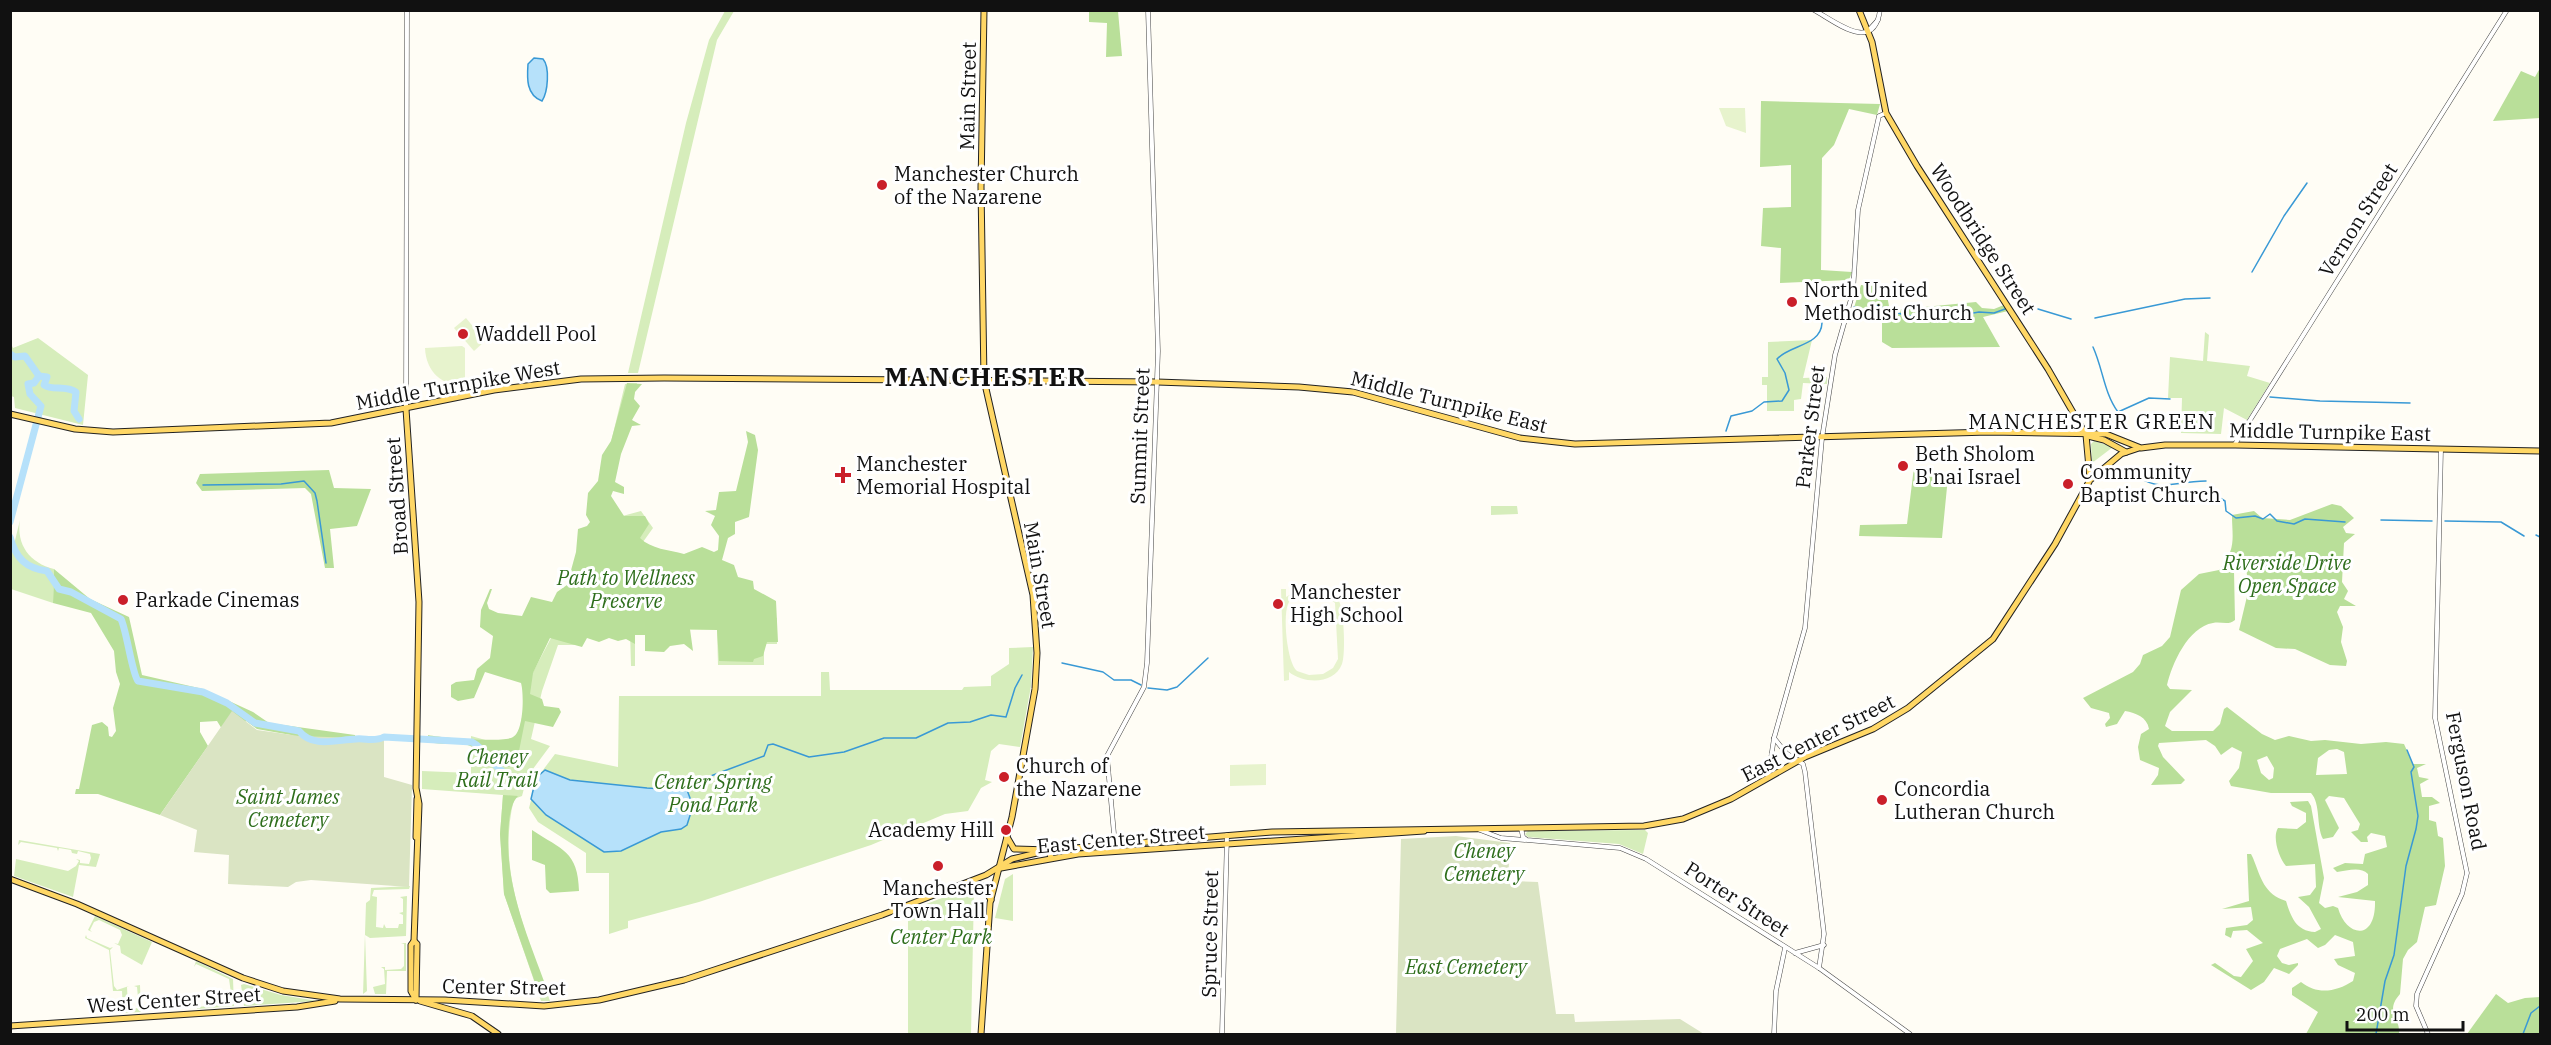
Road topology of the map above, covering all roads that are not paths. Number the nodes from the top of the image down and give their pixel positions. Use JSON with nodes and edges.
{"nodes":[{"id":1,"x":407,"y":10,"type":"edge"},
{"id":2,"x":984,"y":10,"type":"edge"},
{"id":3,"x":1149,"y":10,"type":"edge"},
{"id":4,"x":1814,"y":10,"type":"edge"},
{"id":5,"x":1859,"y":10,"type":"edge"},
{"id":6,"x":1880,"y":10,"type":"edge"},
{"id":7,"x":2507,"y":10,"type":"edge"},
{"id":8,"x":1868,"y":30,"type":"junction"},
{"id":9,"x":1886,"y":112,"type":"junction"},
{"id":10,"x":984,"y":380,"type":"junction"},
{"id":11,"x":1158,"y":381,"type":"junction"},
{"id":12,"x":406,"y":409,"type":"junction"},
{"id":13,"x":10,"y":414,"type":"edge"},
{"id":14,"x":2086,"y":435,"type":"junction"},
{"id":15,"x":1822,"y":438,"type":"junction"},
{"id":16,"x":2235,"y":445,"type":"junction"},
{"id":17,"x":2140,"y":447,"type":"junction"},
{"id":18,"x":2441,"y":449,"type":"junction"},
{"id":19,"x":2126,"y":452,"type":"junction"},
{"id":20,"x":2541,"y":452,"type":"edge"},
{"id":21,"x":2090,"y":479,"type":"junction"},
{"id":22,"x":1774,"y":738,"type":"junction"},
{"id":23,"x":1799,"y":760,"type":"junction"},
{"id":24,"x":1767,"y":779,"type":"junction"},
{"id":25,"x":1476,"y":828,"type":"junction"},
{"id":26,"x":1521,"y":828,"type":"junction"},
{"id":27,"x":1426,"y":830,"type":"junction"},
{"id":28,"x":1227,"y":834,"type":"junction"},
{"id":29,"x":1007,"y":837,"type":"junction"},
{"id":30,"x":1527,"y":840,"type":"junction"},
{"id":31,"x":1115,"y":843,"type":"junction"},
{"id":32,"x":1227,"y":845,"type":"junction"},
{"id":33,"x":1050,"y":850,"type":"junction"},
{"id":34,"x":1116,"y":852,"type":"junction"},
{"id":35,"x":1051,"y":858,"type":"junction"},
{"id":36,"x":999,"y":868,"type":"junction"},
{"id":37,"x":10,"y":879,"type":"edge"},
{"id":38,"x":970,"y":881,"type":"junction"},
{"id":39,"x":991,"y":900,"type":"junction"},
{"id":40,"x":1824,"y":945,"type":"junction"},
{"id":41,"x":1785,"y":948,"type":"junction"},
{"id":42,"x":1794,"y":953,"type":"junction"},
{"id":43,"x":1819,"y":968,"type":"junction"},
{"id":44,"x":340,"y":999,"type":"junction"},
{"id":45,"x":416,"y":1000,"type":"junction"},
{"id":46,"x":10,"y":1026,"type":"edge"},
{"id":47,"x":498,"y":1035,"type":"edge"},
{"id":48,"x":981,"y":1035,"type":"edge"},
{"id":49,"x":1222,"y":1035,"type":"edge"},
{"id":50,"x":1774,"y":1035,"type":"edge"},
{"id":51,"x":1910,"y":1035,"type":"edge"},
{"id":52,"x":2428,"y":1035,"type":"edge"}],
"edges":[{"from":1,"to":12,"type":"street","name":"Broad Street"},
{"from":2,"to":10,"type":"main road","name":"Main Street"},
{"from":3,"to":11,"type":"street","name":"Summit Street"},
{"from":4,"to":8,"type":"street"},
{"from":5,"to":8,"type":"main road","name":"Woodbridge Street"},
{"from":6,"to":8,"type":"street"},
{"from":7,"to":16,"type":"street","name":"Vernon Street"},
{"from":8,"to":9,"type":"main road","name":"Woodbridge Street"},
{"from":9,"to":14,"type":"main road","name":"Woodbridge Street"},
{"from":9,"to":15,"type":"street","name":"Parker Street"},
{"from":10,"to":11,"type":"main road","name":"Middle Turnpike East"},
{"from":10,"to":12,"type":"main road","name":"Middle Turnpike West"},
{"from":10,"to":29,"type":"main road","name":"Main Street"},
{"from":11,"to":15,"type":"main road","name":"Middle Turnpike East"},
{"from":11,"to":31,"type":"street","name":"Summit Street"},
{"from":12,"to":13,"type":"main road","name":"Middle Turnpike West"},
{"from":12,"to":45,"type":"main road","name":"Broad Street"},
{"from":14,"to":15,"type":"main road","name":"Middle Turnpike East"},
{"from":14,"to":17,"type":"main road","name":"Middle Turnpike East"},
{"from":14,"to":19,"type":"main road","name":"Middle Turnpike East"},
{"from":14,"to":21,"type":"main road","name":"Woodbridge Street"},
{"from":15,"to":22,"type":"street","name":"Parker Street"},
{"from":16,"to":17,"type":"main road","name":"Middle Turnpike East"},
{"from":16,"to":18,"type":"main road","name":"Middle Turnpike East"},
{"from":17,"to":19,"type":"main road","name":"East Center Street"},
{"from":18,"to":20,"type":"main road","name":"Middle Turnpike East"},
{"from":18,"to":52,"type":"street","name":"Ferguson Road"},
{"from":19,"to":21,"type":"main road","name":"East Center Street"},
{"from":21,"to":23,"type":"main road","name":"East Center Street"},
{"from":22,"to":23,"type":"street"},
{"from":22,"to":24,"type":"street","name":"Parker Street"},
{"from":23,"to":24,"type":"main road","name":"East Center Street"},
{"from":23,"to":40,"type":"street"},
{"from":24,"to":26,"type":"main road","name":"East Center Street"},
{"from":25,"to":26,"type":"main road","name":"East Center Street"},
{"from":25,"to":27,"type":"main road","name":"East Center Street"},
{"from":25,"to":30,"type":"street","name":"Porter Street"},
{"from":26,"to":30,"type":"street"},
{"from":27,"to":28,"type":"main road","name":"East Center Street"},
{"from":27,"to":32,"type":"main road","name":"East Center Street"},
{"from":28,"to":31,"type":"main road","name":"East Center Street"},
{"from":28,"to":32,"type":"street","name":"Spruce Street"},
{"from":29,"to":33,"type":"main road"},
{"from":29,"to":36,"type":"main road","name":"Main Street"},
{"from":30,"to":41,"type":"street","name":"Porter Street"},
{"from":31,"to":33,"type":"main road","name":"East Center Street"},
{"from":31,"to":34,"type":"street","name":"Summit Street"},
{"from":32,"to":34,"type":"main road","name":"East Center Street"},
{"from":32,"to":49,"type":"street","name":"Spruce Street"},
{"from":33,"to":35,"type":"main road"},
{"from":33,"to":36,"type":"main road","name":"East Center Street"},
{"from":34,"to":35,"type":"main road","name":"East Center Street"},
{"from":35,"to":36,"type":"main road","name":"East Center Street"},
{"from":36,"to":38,"type":"main road","name":"Center Street"},
{"from":36,"to":39,"type":"main road","name":"Main Street"},
{"from":37,"to":44,"type":"main road","name":"Center Street"},
{"from":38,"to":39,"type":"main road"},
{"from":38,"to":45,"type":"main road","name":"Center Street"},
{"from":39,"to":48,"type":"main road","name":"Main Street"},
{"from":40,"to":42,"type":"street"},
{"from":40,"to":43,"type":"street"},
{"from":41,"to":42,"type":"street","name":"Porter Street"},
{"from":41,"to":50,"type":"street"},
{"from":42,"to":43,"type":"street","name":"Porter Street"},
{"from":43,"to":51,"type":"street","name":"Porter Street"},
{"from":44,"to":45,"type":"main road","name":"Center Street"},
{"from":44,"to":46,"type":"main road","name":"West Center Street"},
{"from":45,"to":47,"type":"main road"}]}
